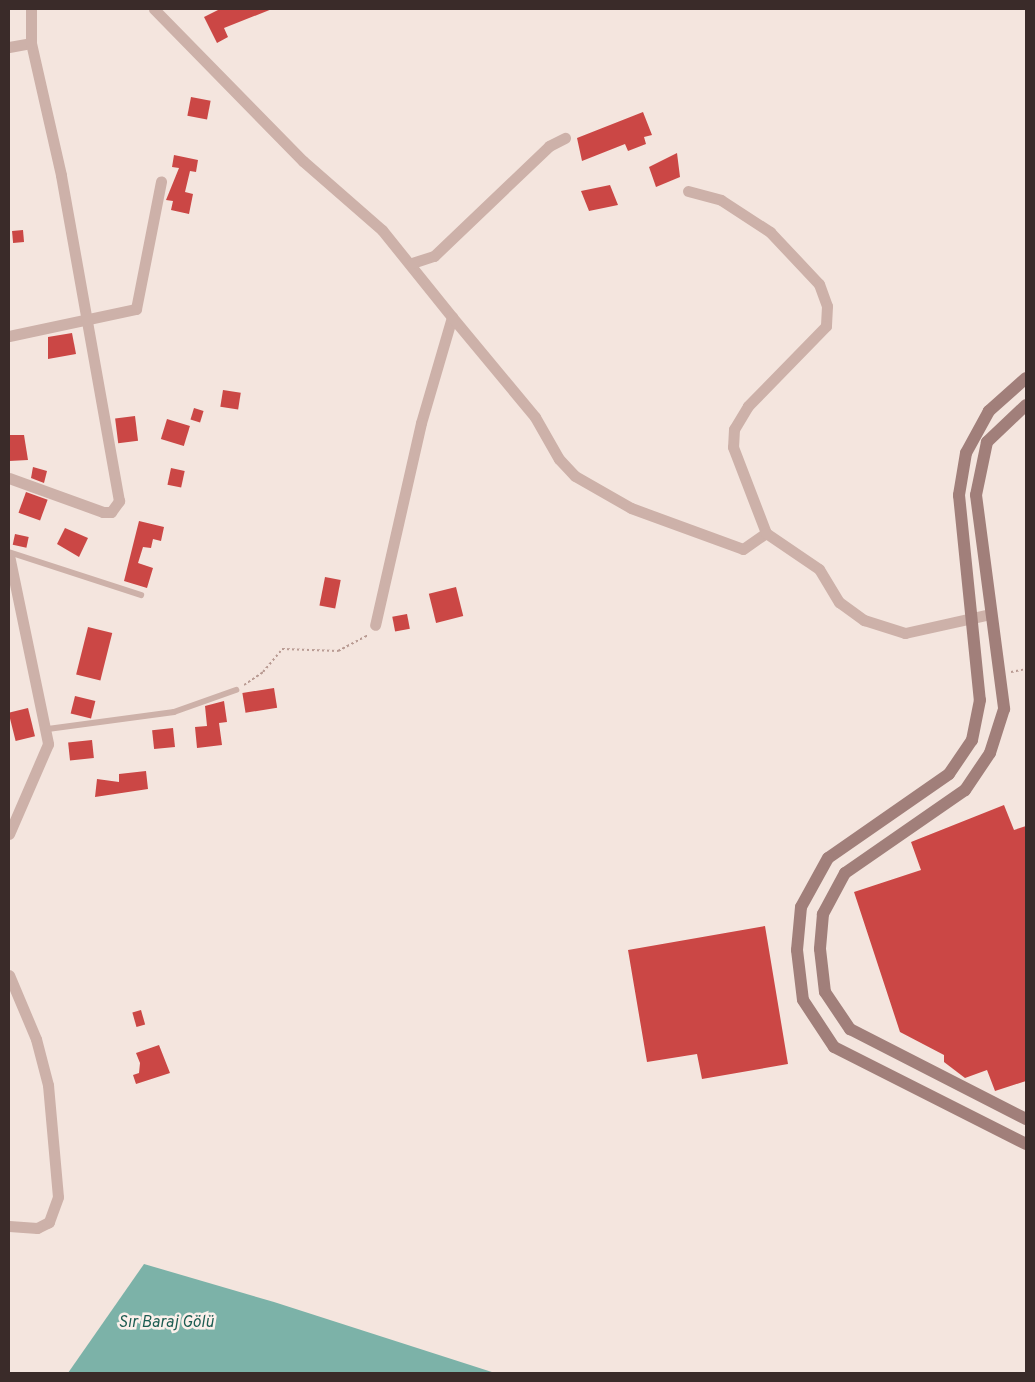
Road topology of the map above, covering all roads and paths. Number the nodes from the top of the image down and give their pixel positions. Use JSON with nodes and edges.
{"nodes":[{"id":1,"x":31,"y":9,"type":"edge"},
{"id":2,"x":154,"y":9,"type":"edge"},
{"id":3,"x":31,"y":43,"type":"junction"},
{"id":4,"x":9,"y":47,"type":"edge"},
{"id":5,"x":565,"y":138,"type":"dead end"},
{"id":6,"x":161,"y":181,"type":"dead end"},
{"id":7,"x":688,"y":191,"type":"dead end"},
{"id":8,"x":412,"y":263,"type":"junction"},
{"id":9,"x":452,"y":318,"type":"junction"},
{"id":10,"x":88,"y":321,"type":"junction"},
{"id":11,"x":9,"y":336,"type":"edge"},
{"id":12,"x":1026,"y":378,"type":"edge"},
{"id":13,"x":1026,"y":406,"type":"edge"},
{"id":14,"x":9,"y":478,"type":"edge"},
{"id":15,"x":766,"y":533,"type":"junction"},
{"id":16,"x":9,"y":554,"type":"edge"},
{"id":17,"x":141,"y":595,"type":"dead end"},
{"id":18,"x":991,"y":614,"type":"junction"},
{"id":19,"x":971,"y":618,"type":"junction"},
{"id":20,"x":376,"y":625,"type":"joint"},
{"id":21,"x":236,"y":690,"type":"joint"},
{"id":22,"x":48,"y":729,"type":"junction"},
{"id":23,"x":9,"y":834,"type":"edge"},
{"id":24,"x":9,"y":975,"type":"edge"},
{"id":25,"x":1026,"y":1118,"type":"edge"},
{"id":26,"x":1026,"y":1144,"type":"edge"},
{"id":27,"x":9,"y":1226,"type":"edge"}],
"edges":[{"from":1,"to":3,"type":"street"},
{"from":2,"to":8,"type":"street"},
{"from":3,"to":4,"type":"street"},
{"from":3,"to":10,"type":"street"},
{"from":5,"to":8,"type":"street"},
{"from":6,"to":10,"type":"street"},
{"from":7,"to":15,"type":"street"},
{"from":8,"to":9,"type":"street"},
{"from":9,"to":15,"type":"street"},
{"from":9,"to":20,"type":"street"},
{"from":10,"to":11,"type":"street"},
{"from":10,"to":14,"type":"street"},
{"from":12,"to":19,"type":"street"},
{"from":13,"to":18,"type":"street"},
{"from":15,"to":19,"type":"street"},
{"from":16,"to":17,"type":"lane"},
{"from":16,"to":22,"type":"street"},
{"from":18,"to":19,"type":"street"},
{"from":18,"to":25,"type":"street"},
{"from":19,"to":26,"type":"street"},
{"from":20,"to":21,"type":"path"},
{"from":21,"to":22,"type":"lane"},
{"from":22,"to":23,"type":"street"},
{"from":24,"to":27,"type":"street"}]}
